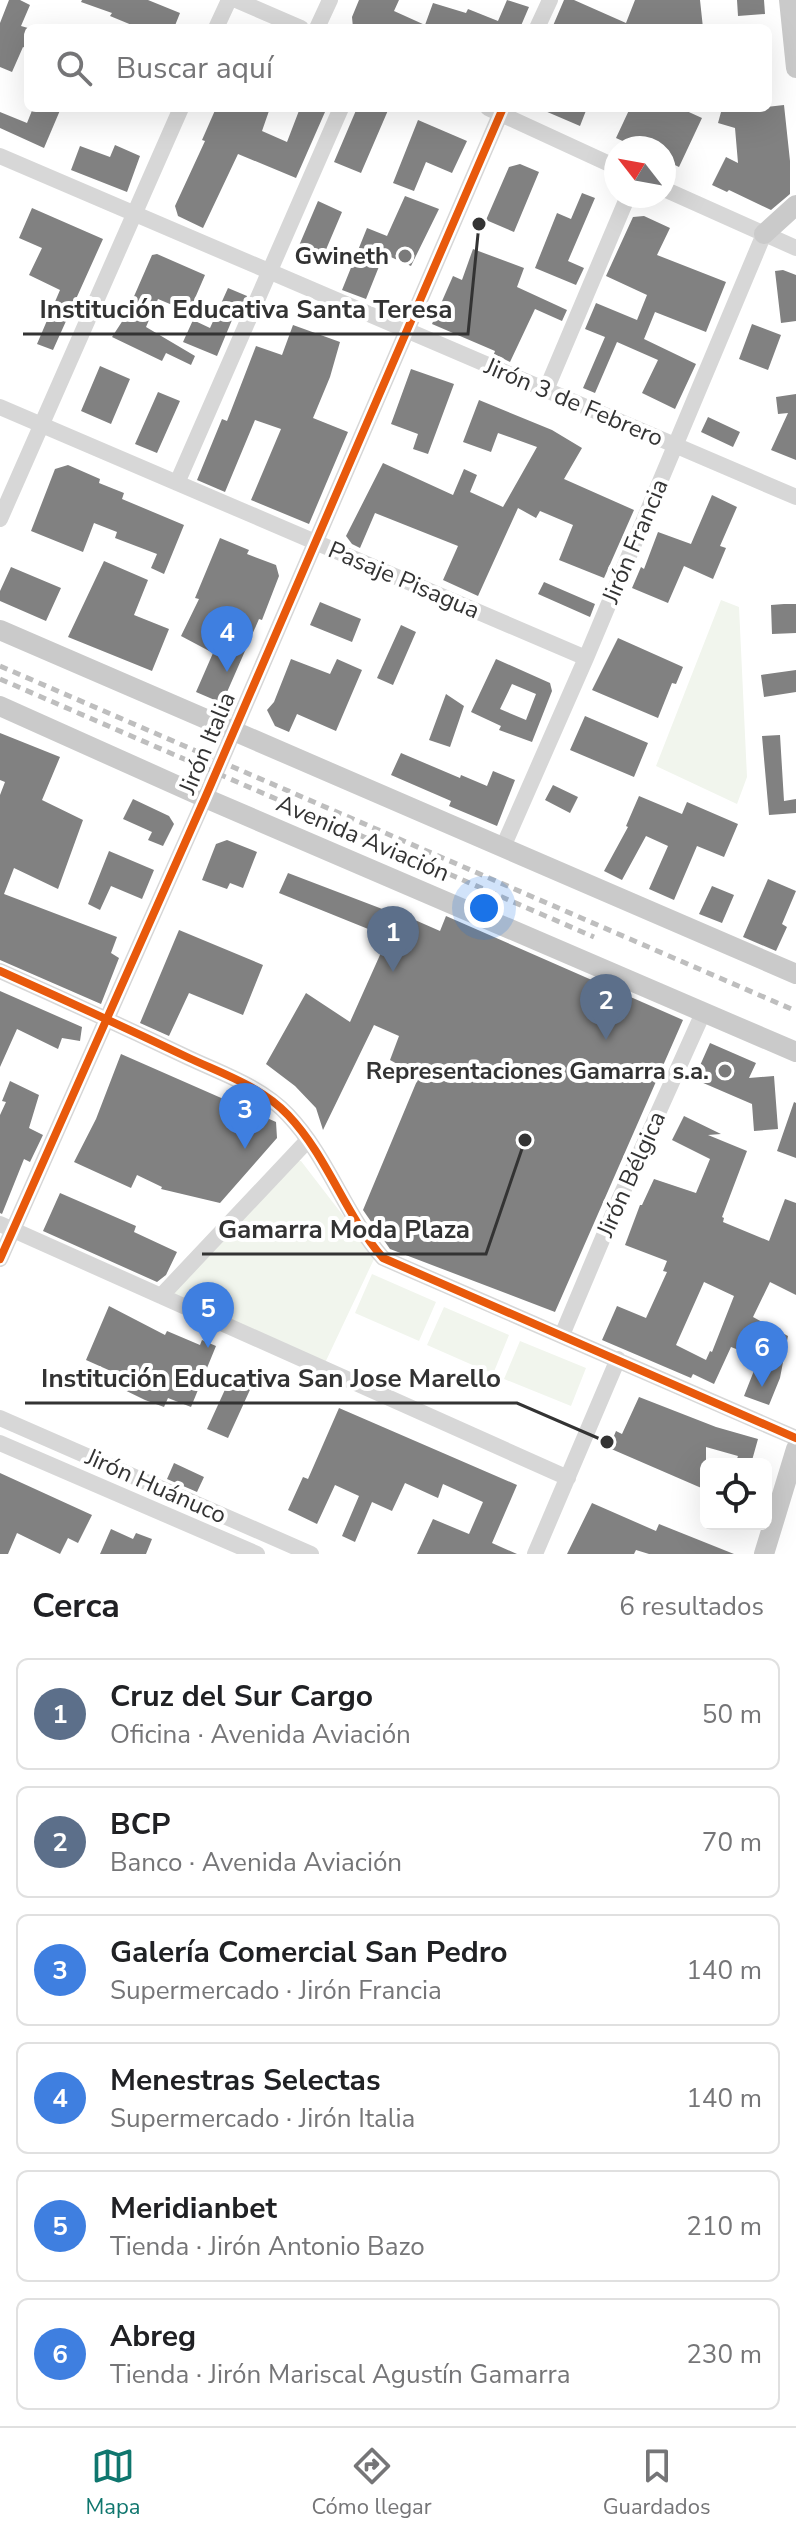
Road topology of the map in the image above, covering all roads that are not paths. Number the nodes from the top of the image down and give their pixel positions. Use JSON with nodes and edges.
{"nodes":[{"id":1,"x":229,"y":0,"type":"edge"},
{"id":2,"x":236,"y":0,"type":"edge"},
{"id":3,"x":330,"y":0,"type":"edge"},
{"id":4,"x":550,"y":0,"type":"edge"},
{"id":5,"x":789,"y":0,"type":"edge"},
{"id":6,"x":218,"y":24,"type":"edge"},
{"id":7,"x":292,"y":24,"type":"edge"},
{"id":8,"x":319,"y":24,"type":"edge"},
{"id":9,"x":539,"y":24,"type":"edge"},
{"id":10,"x":796,"y":68,"type":"edge"},
{"id":11,"x":179,"y":112,"type":"edge"},
{"id":12,"x":339,"y":112,"type":"edge"},
{"id":13,"x":496,"y":112,"type":"edge"},
{"id":14,"x":501,"y":112,"type":"edge"},
{"id":15,"x":0,"y":156,"type":"edge"},
{"id":16,"x":604,"y":161,"type":"edge"},
{"id":17,"x":676,"y":194,"type":"edge"},
{"id":18,"x":796,"y":205,"type":"edge"},
{"id":19,"x":623,"y":208,"type":"edge"},
{"id":20,"x":134,"y":213,"type":"junction"},
{"id":21,"x":764,"y":234,"type":"junction"},
{"id":22,"x":796,"y":248,"type":"edge"},
{"id":23,"x":270,"y":272,"type":"junction"},
{"id":24,"x":407,"y":330,"type":"junction"},
{"id":25,"x":546,"y":390,"type":"junction"},
{"id":26,"x":0,"y":407,"type":"edge"},
{"id":27,"x":42,"y":425,"type":"junction"},
{"id":28,"x":676,"y":445,"type":"junction"},
{"id":29,"x":177,"y":483,"type":"junction"},
{"id":30,"x":796,"y":497,"type":"edge"},
{"id":31,"x":0,"y":519,"type":"edge"},
{"id":32,"x":315,"y":542,"type":"junction"},
{"id":33,"x":0,"y":630,"type":"edge"},
{"id":34,"x":586,"y":658,"type":"junction"},
{"id":35,"x":0,"y":706,"type":"edge"},
{"id":36,"x":234,"y":729,"type":"junction"},
{"id":37,"x":205,"y":798,"type":"junction"},
{"id":38,"x":503,"y":847,"type":"junction"},
{"id":39,"x":0,"y":971,"type":"edge"},
{"id":40,"x":796,"y":974,"type":"edge"},
{"id":41,"x":703,"y":1013,"type":"junction"},
{"id":42,"x":107,"y":1018,"type":"junction"},
{"id":43,"x":796,"y":1052,"type":"edge"},
{"id":44,"x":308,"y":1140,"type":"junction"},
{"id":45,"x":7,"y":1226,"type":"edge"},
{"id":46,"x":0,"y":1259,"type":"edge"},
{"id":47,"x":161,"y":1296,"type":"junction"},
{"id":48,"x":562,"y":1335,"type":"junction"},
{"id":49,"x":618,"y":1359,"type":"junction"},
{"id":50,"x":0,"y":1418,"type":"edge"},
{"id":51,"x":796,"y":1438,"type":"edge"},
{"id":52,"x":0,"y":1443,"type":"edge"},
{"id":53,"x":796,"y":1449,"type":"edge"},
{"id":54,"x":78,"y":1451,"type":"junction"},
{"id":55,"x":68,"y":1472,"type":"junction"},
{"id":56,"x":568,"y":1478,"type":"junction"},
{"id":57,"x":257,"y":1554,"type":"edge"},
{"id":58,"x":311,"y":1554,"type":"edge"},
{"id":59,"x":535,"y":1554,"type":"edge"},
{"id":60,"x":764,"y":1554,"type":"edge"}],
"edges":[{"from":1,"to":6,"type":"street"},
{"from":2,"to":7,"type":"street"},
{"from":3,"to":8,"type":"street"},
{"from":4,"to":9,"type":"street"},
{"from":5,"to":10,"type":"main road"},
{"from":11,"to":20,"type":"street"},
{"from":12,"to":23,"type":"street"},
{"from":13,"to":24,"type":"street","name":"Jirón Italia"},
{"from":14,"to":16,"type":"street"},
{"from":15,"to":20,"type":"street","name":"Jirón 3 de Febrero"},
{"from":17,"to":21,"type":"street"},
{"from":18,"to":21,"type":"main road"},
{"from":19,"to":25,"type":"street"},
{"from":20,"to":23,"type":"street","name":"Jirón 3 de Febrero"},
{"from":20,"to":27,"type":"street"},
{"from":21,"to":22,"type":"street"},
{"from":21,"to":28,"type":"street","name":"Jirón Francia"},
{"from":23,"to":24,"type":"street","name":"Jirón 3 de Febrero"},
{"from":23,"to":29,"type":"street"},
{"from":24,"to":25,"type":"street","name":"Jirón 3 de Febrero"},
{"from":24,"to":32,"type":"street","name":"Jirón Italia"},
{"from":25,"to":28,"type":"street","name":"Jirón 3 de Febrero"},
{"from":26,"to":27,"type":"street","name":"Pasaje Pisagua"},
{"from":27,"to":29,"type":"street","name":"Pasaje Pisagua"},
{"from":27,"to":31,"type":"street"},
{"from":28,"to":30,"type":"street","name":"Jirón 3 de Febrero"},
{"from":28,"to":34,"type":"street","name":"Jirón Francia"},
{"from":29,"to":32,"type":"street","name":"Pasaje Pisagua"},
{"from":32,"to":34,"type":"street","name":"Pasaje Pisagua"},
{"from":32,"to":36,"type":"street","name":"Jirón Italia"},
{"from":33,"to":36,"type":"main road","name":"Avenida Aviación"},
{"from":34,"to":38,"type":"street","name":"Jirón Francia"},
{"from":35,"to":37,"type":"main road","name":"Avenida Aviación"},
{"from":36,"to":37,"type":"street","name":"Jirón Italia"},
{"from":36,"to":38,"type":"main road","name":"Avenida Aviación"},
{"from":37,"to":41,"type":"main road","name":"Avenida Aviación"},
{"from":37,"to":42,"type":"street","name":"Jirón Italia"},
{"from":38,"to":40,"type":"main road","name":"Avenida Aviación"},
{"from":39,"to":42,"type":"street"},
{"from":41,"to":43,"type":"main road","name":"Avenida Aviación"},
{"from":41,"to":48,"type":"street","name":"Jirón Bélgica"},
{"from":42,"to":44,"type":"street"},
{"from":42,"to":45,"type":"street","name":"Jirón Italia"},
{"from":44,"to":47,"type":"street"},
{"from":44,"to":48,"type":"street"},
{"from":45,"to":46,"type":"street","name":"Jirón Italia"},
{"from":45,"to":47,"type":"street"},
{"from":47,"to":56,"type":"street"},
{"from":48,"to":49,"type":"street"},
{"from":49,"to":51,"type":"street"},
{"from":49,"to":56,"type":"street"},
{"from":50,"to":54,"type":"street","name":"Jirón Huánuco"},
{"from":52,"to":55,"type":"street","name":"Jirón Huánuco"},
{"from":53,"to":60,"type":"main road"},
{"from":54,"to":55,"type":"street"},
{"from":54,"to":58,"type":"street","name":"Jirón Huánuco"},
{"from":55,"to":57,"type":"street","name":"Jirón Huánuco"},
{"from":56,"to":59,"type":"street"}]}
